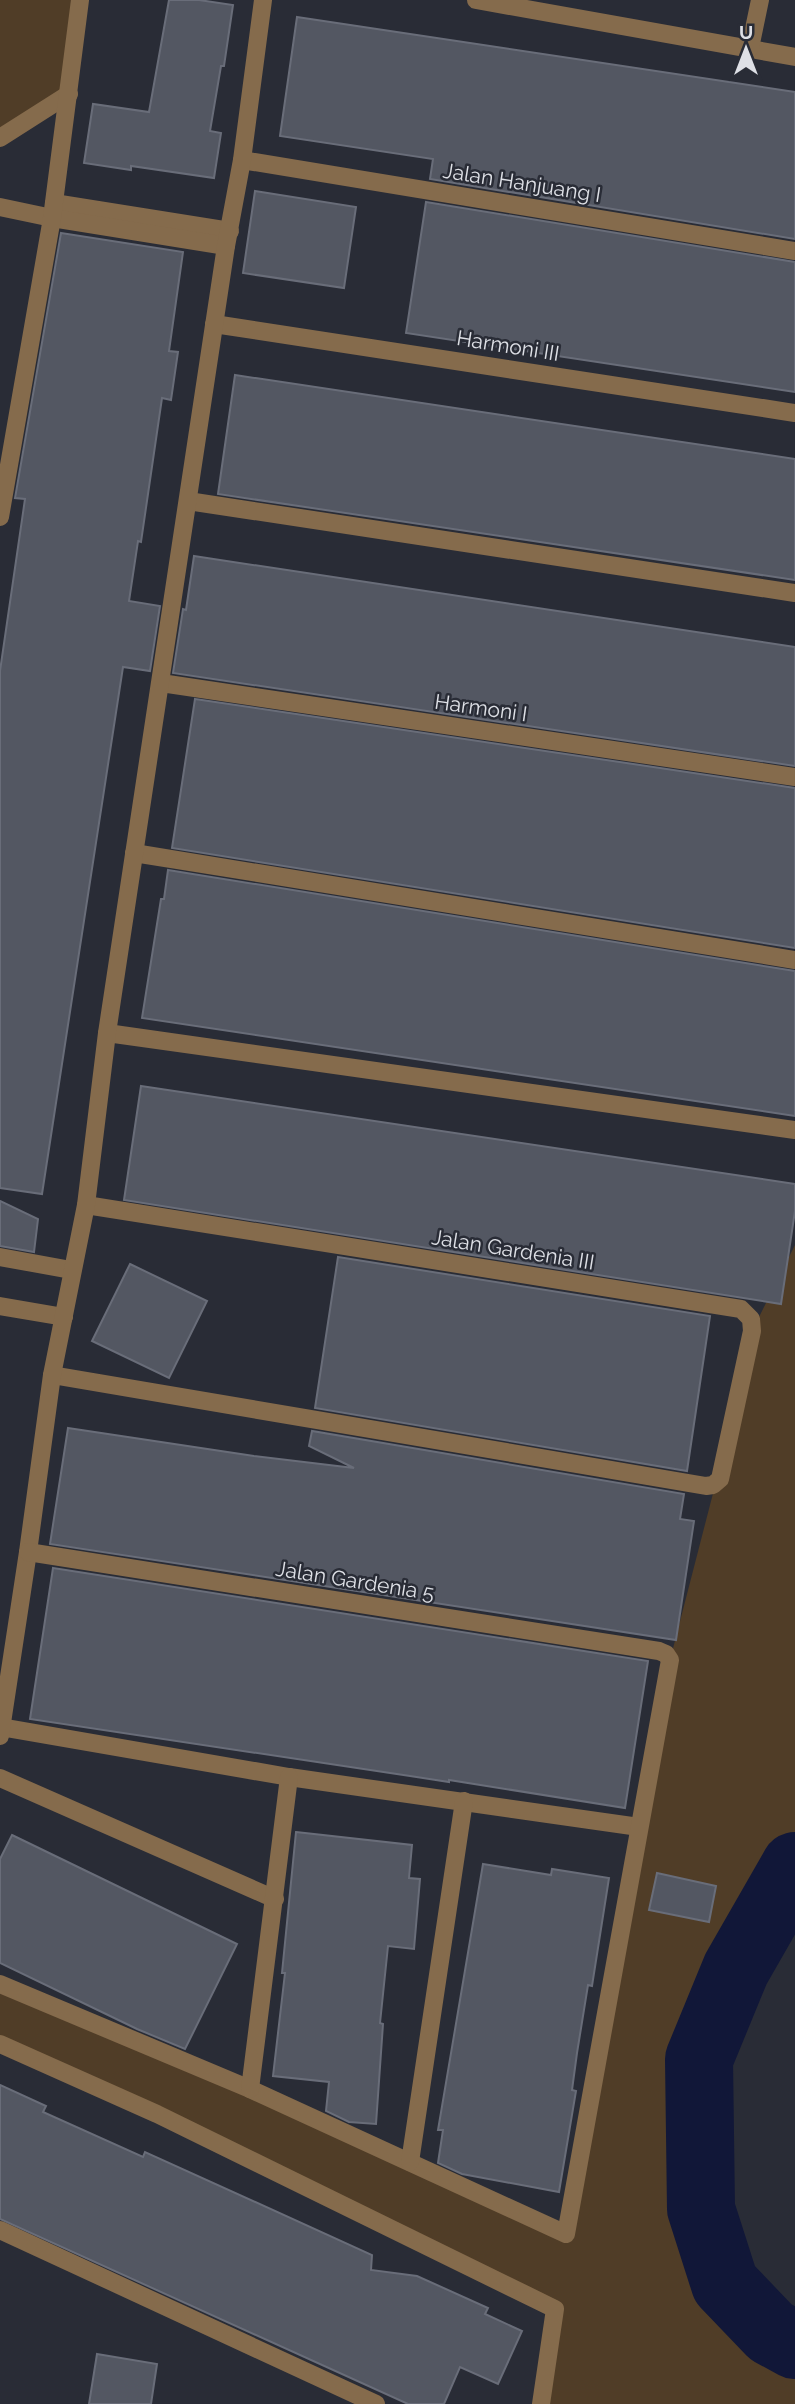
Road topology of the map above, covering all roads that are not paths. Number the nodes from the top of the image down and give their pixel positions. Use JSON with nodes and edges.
{"nodes":[{"id":1,"x":80,"y":0,"type":"edge"},
{"id":2,"x":263,"y":0,"type":"edge"},
{"id":3,"x":476,"y":0,"type":"edge"},
{"id":4,"x":760,"y":0,"type":"edge"},
{"id":5,"x":750,"y":48,"type":"junction"},
{"id":6,"x":795,"y":57,"type":"edge"},
{"id":7,"x":69,"y":94,"type":"junction"},
{"id":8,"x":0,"y":138,"type":"edge"},
{"id":9,"x":242,"y":160,"type":"junction"},
{"id":10,"x":0,"y":207,"type":"edge"},
{"id":11,"x":53,"y":211,"type":"junction"},
{"id":12,"x":228,"y":239,"type":"junction"},
{"id":13,"x":795,"y":251,"type":"edge"},
{"id":14,"x":214,"y":324,"type":"junction"},
{"id":15,"x":795,"y":413,"type":"edge"},
{"id":16,"x":188,"y":501,"type":"junction"},
{"id":17,"x":0,"y":517,"type":"edge"},
{"id":18,"x":795,"y":593,"type":"edge"},
{"id":19,"x":161,"y":684,"type":"junction"},
{"id":20,"x":795,"y":777,"type":"edge"},
{"id":21,"x":134,"y":853,"type":"junction"},
{"id":22,"x":795,"y":960,"type":"edge"},
{"id":23,"x":107,"y":1033,"type":"junction"},
{"id":24,"x":795,"y":1130,"type":"edge"},
{"id":25,"x":86,"y":1205,"type":"junction"},
{"id":26,"x":0,"y":1257,"type":"edge"},
{"id":27,"x":71,"y":1270,"type":"junction"},
{"id":28,"x":0,"y":1306,"type":"edge"},
{"id":29,"x":64,"y":1317,"type":"junction"},
{"id":30,"x":52,"y":1375,"type":"junction"},
{"id":31,"x":28,"y":1552,"type":"junction"},
{"id":32,"x":1,"y":1732,"type":"edge"},
{"id":33,"x":289,"y":1777,"type":"junction"},
{"id":34,"x":0,"y":1778,"type":"edge"},
{"id":35,"x":464,"y":1801,"type":"junction"},
{"id":36,"x":639,"y":1827,"type":"junction"},
{"id":37,"x":275,"y":1899,"type":"junction"},
{"id":38,"x":0,"y":1984,"type":"edge"},
{"id":39,"x":0,"y":2044,"type":"edge"},
{"id":40,"x":250,"y":2089,"type":"junction"},
{"id":41,"x":410,"y":2162,"type":"junction"},
{"id":42,"x":0,"y":2230,"type":"edge"},
{"id":43,"x":370,"y":2403,"type":"edge"},
{"id":44,"x":541,"y":2404,"type":"edge"}],
"edges":[{"from":1,"to":7,"type":"street"},
{"from":2,"to":9,"type":"street"},
{"from":3,"to":5,"type":"street"},
{"from":4,"to":5,"type":"street"},
{"from":5,"to":6,"type":"street"},
{"from":7,"to":8,"type":"street"},
{"from":7,"to":11,"type":"street"},
{"from":9,"to":12,"type":"street"},
{"from":9,"to":13,"type":"street","name":"Jalan Hanjuang I"},
{"from":10,"to":11,"type":"street"},
{"from":11,"to":12,"type":"street"},
{"from":11,"to":17,"type":"street"},
{"from":12,"to":14,"type":"street"},
{"from":14,"to":15,"type":"street","name":"Harmoni III"},
{"from":14,"to":16,"type":"street"},
{"from":16,"to":18,"type":"street"},
{"from":16,"to":19,"type":"street"},
{"from":19,"to":20,"type":"street","name":"Harmoni I"},
{"from":19,"to":21,"type":"street"},
{"from":21,"to":22,"type":"street"},
{"from":21,"to":23,"type":"street"},
{"from":23,"to":24,"type":"street"},
{"from":23,"to":25,"type":"street"},
{"from":25,"to":27,"type":"street"},
{"from":25,"to":30,"type":"street","name":"Jalan Gardenia III"},
{"from":26,"to":27,"type":"street"},
{"from":27,"to":29,"type":"street"},
{"from":28,"to":29,"type":"street"},
{"from":29,"to":30,"type":"street"},
{"from":30,"to":31,"type":"street"},
{"from":31,"to":32,"type":"street"},
{"from":31,"to":36,"type":"street","name":"Jalan Gardenia 5"},
{"from":32,"to":33,"type":"street"},
{"from":33,"to":35,"type":"street"},
{"from":33,"to":37,"type":"street"},
{"from":34,"to":37,"type":"street"},
{"from":35,"to":36,"type":"street"},
{"from":35,"to":41,"type":"street"},
{"from":36,"to":41,"type":"street"},
{"from":37,"to":40,"type":"street"},
{"from":38,"to":40,"type":"street"},
{"from":39,"to":44,"type":"street"},
{"from":40,"to":41,"type":"street"},
{"from":42,"to":43,"type":"street"}]}
